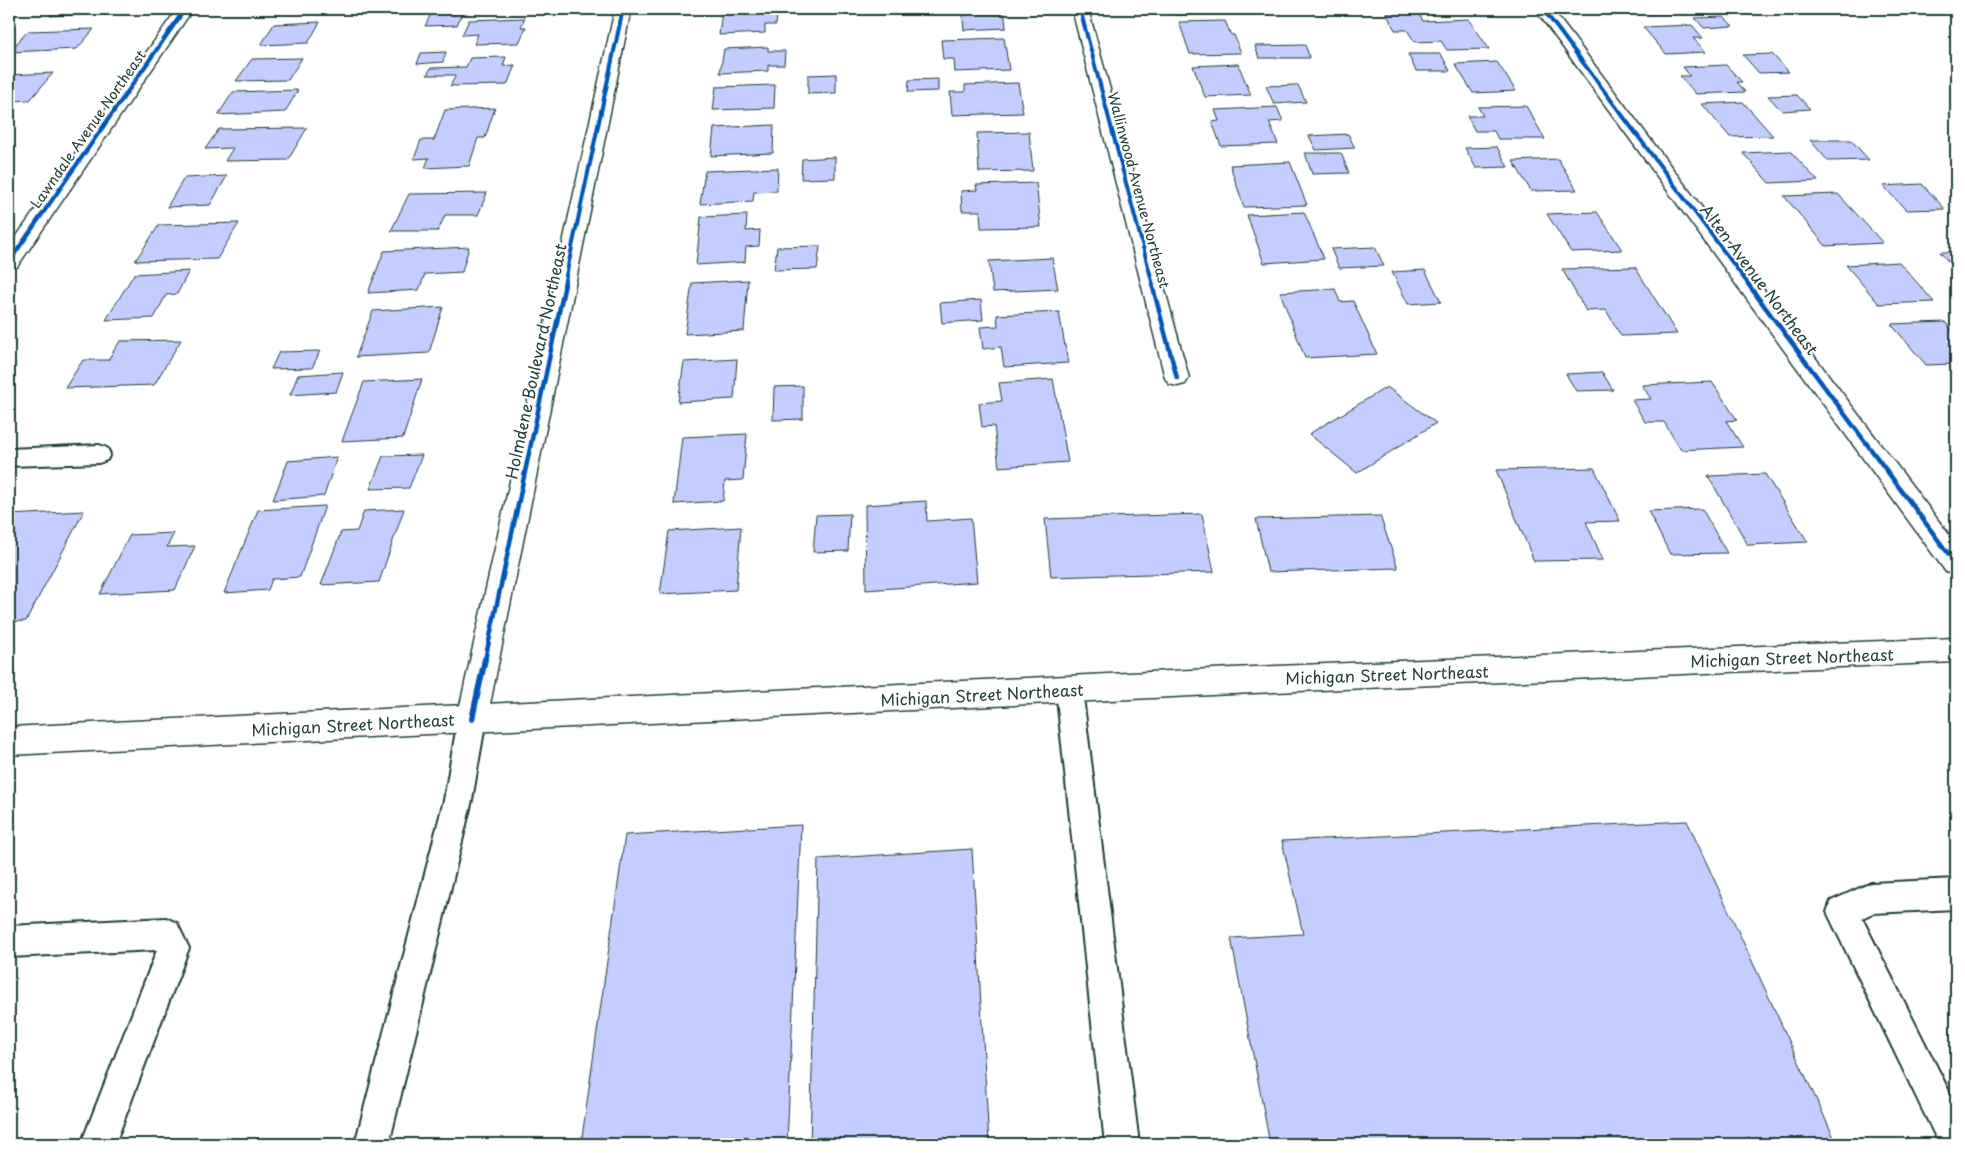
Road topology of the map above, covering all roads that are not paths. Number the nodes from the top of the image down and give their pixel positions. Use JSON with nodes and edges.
{"nodes":[{"id":1,"x":186,"y":9,"type":"edge"},
{"id":2,"x":624,"y":9,"type":"edge"},
{"id":3,"x":1080,"y":9,"type":"edge"},
{"id":4,"x":1543,"y":9,"type":"edge"},
{"id":5,"x":9,"y":262,"type":"edge"},
{"id":6,"x":1177,"y":378,"type":"dead end"},
{"id":7,"x":99,"y":454,"type":"dead end"},
{"id":8,"x":9,"y":458,"type":"edge"},
{"id":9,"x":1956,"y":564,"type":"edge"},
{"id":10,"x":1956,"y":650,"type":"edge"},
{"id":11,"x":1069,"y":689,"type":"junction"},
{"id":12,"x":472,"y":719,"type":"junction"},
{"id":13,"x":9,"y":741,"type":"edge"},
{"id":14,"x":1956,"y":894,"type":"edge"},
{"id":15,"x":9,"y":941,"type":"edge"},
{"id":16,"x":1956,"y":1140,"type":"edge"},
{"id":17,"x":98,"y":1144,"type":"edge"},
{"id":18,"x":372,"y":1144,"type":"edge"},
{"id":19,"x":1122,"y":1144,"type":"edge"}],
"edges":[{"from":1,"to":5,"type":"street","name":"Lawndale Avenue Northeast"},
{"from":2,"to":12,"type":"street","name":"Holmdene Boulevard Northeast"},
{"from":3,"to":6,"type":"street","name":"Wallinwood Avenue Northeast"},
{"from":4,"to":9,"type":"street","name":"Alten Avenue Northeast"},
{"from":7,"to":8,"type":"lane"},
{"from":10,"to":11,"type":"street","name":"Michigan Street Northeast"},
{"from":11,"to":12,"type":"street","name":"Michigan Street Northeast"},
{"from":11,"to":19,"type":"lane"},
{"from":12,"to":13,"type":"street","name":"Michigan Street Northeast"},
{"from":12,"to":18,"type":"lane"},
{"from":14,"to":16,"type":"lane"},
{"from":15,"to":17,"type":"lane"}]}
